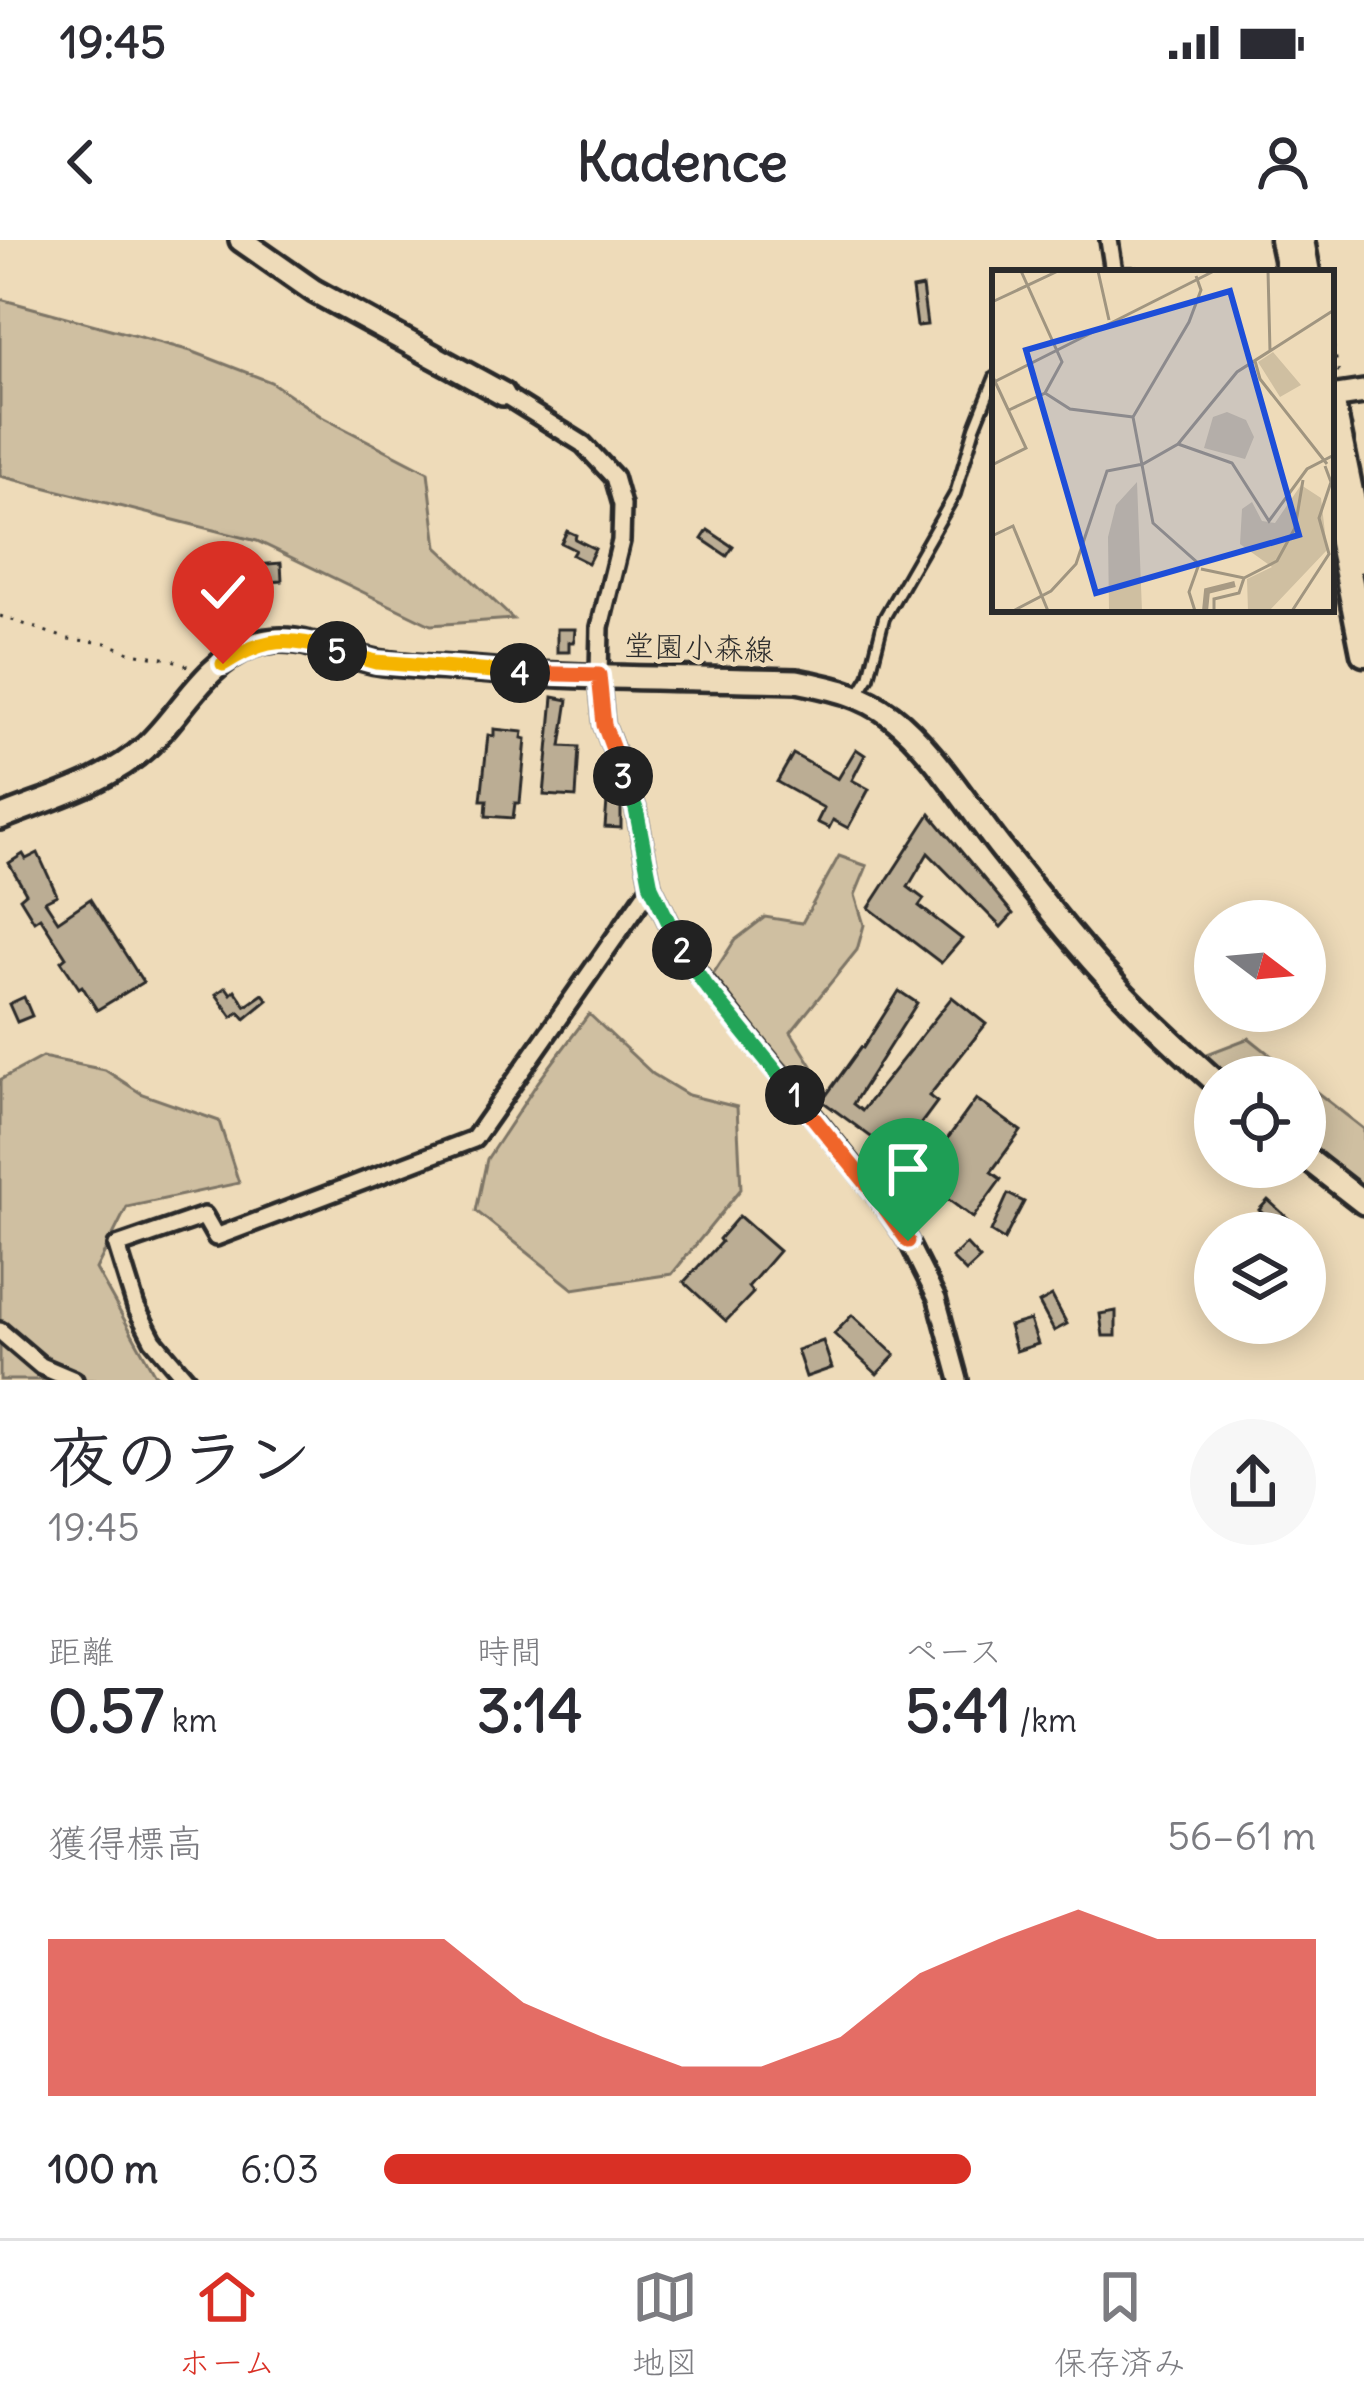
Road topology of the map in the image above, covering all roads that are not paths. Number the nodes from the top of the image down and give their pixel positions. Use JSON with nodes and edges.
{"nodes":[{"id":1,"x":241,"y":240,"type":"edge"},
{"id":2,"x":1109,"y":240,"type":"edge"},
{"id":3,"x":1283,"y":240,"type":"edge"},
{"id":4,"x":1301,"y":240,"type":"edge"},
{"id":5,"x":1114,"y":270,"type":"edge"},
{"id":6,"x":1289,"y":270,"type":"edge"},
{"id":7,"x":1306,"y":270,"type":"edge"},
{"id":8,"x":992,"y":384,"type":"edge"},
{"id":9,"x":503,"y":394,"type":"joint"},
{"id":10,"x":1342,"y":396,"type":"edge"},
{"id":11,"x":1334,"y":503,"type":"edge"},
{"id":12,"x":1364,"y":560,"type":"edge"},
{"id":13,"x":1364,"y":653,"type":"edge"},
{"id":14,"x":599,"y":675,"type":"junction"},
{"id":15,"x":858,"y":694,"type":"junction"},
{"id":16,"x":0,"y":818,"type":"edge"},
{"id":17,"x":651,"y":886,"type":"junction"},
{"id":18,"x":1194,"y":1062,"type":"edge"},
{"id":19,"x":1326,"y":1173,"type":"edge"},
{"id":20,"x":1364,"y":1203,"type":"edge"},
{"id":21,"x":0,"y":1330,"type":"edge"},
{"id":22,"x":74,"y":1380,"type":"edge"},
{"id":23,"x":187,"y":1380,"type":"edge"},
{"id":24,"x":959,"y":1380,"type":"edge"}],
"edges":[{"from":1,"to":9,"type":"main road"},
{"from":2,"to":5,"type":"street"},
{"from":3,"to":6,"type":"main road"},
{"from":4,"to":7,"type":"main road"},
{"from":8,"to":15,"type":"lane"},
{"from":9,"to":14,"type":"street"},
{"from":10,"to":12,"type":"main road"},
{"from":11,"to":13,"type":"main road"},
{"from":14,"to":15,"type":"main road","name":"堂園小森線"},
{"from":14,"to":16,"type":"main road","name":"堂園小森線"},
{"from":14,"to":17,"type":"street"},
{"from":15,"to":18,"type":"main road","name":"堂園小森線"},
{"from":17,"to":23,"type":"street"},
{"from":17,"to":24,"type":"street"},
{"from":19,"to":20,"type":"main road"},
{"from":21,"to":22,"type":"street"}]}
